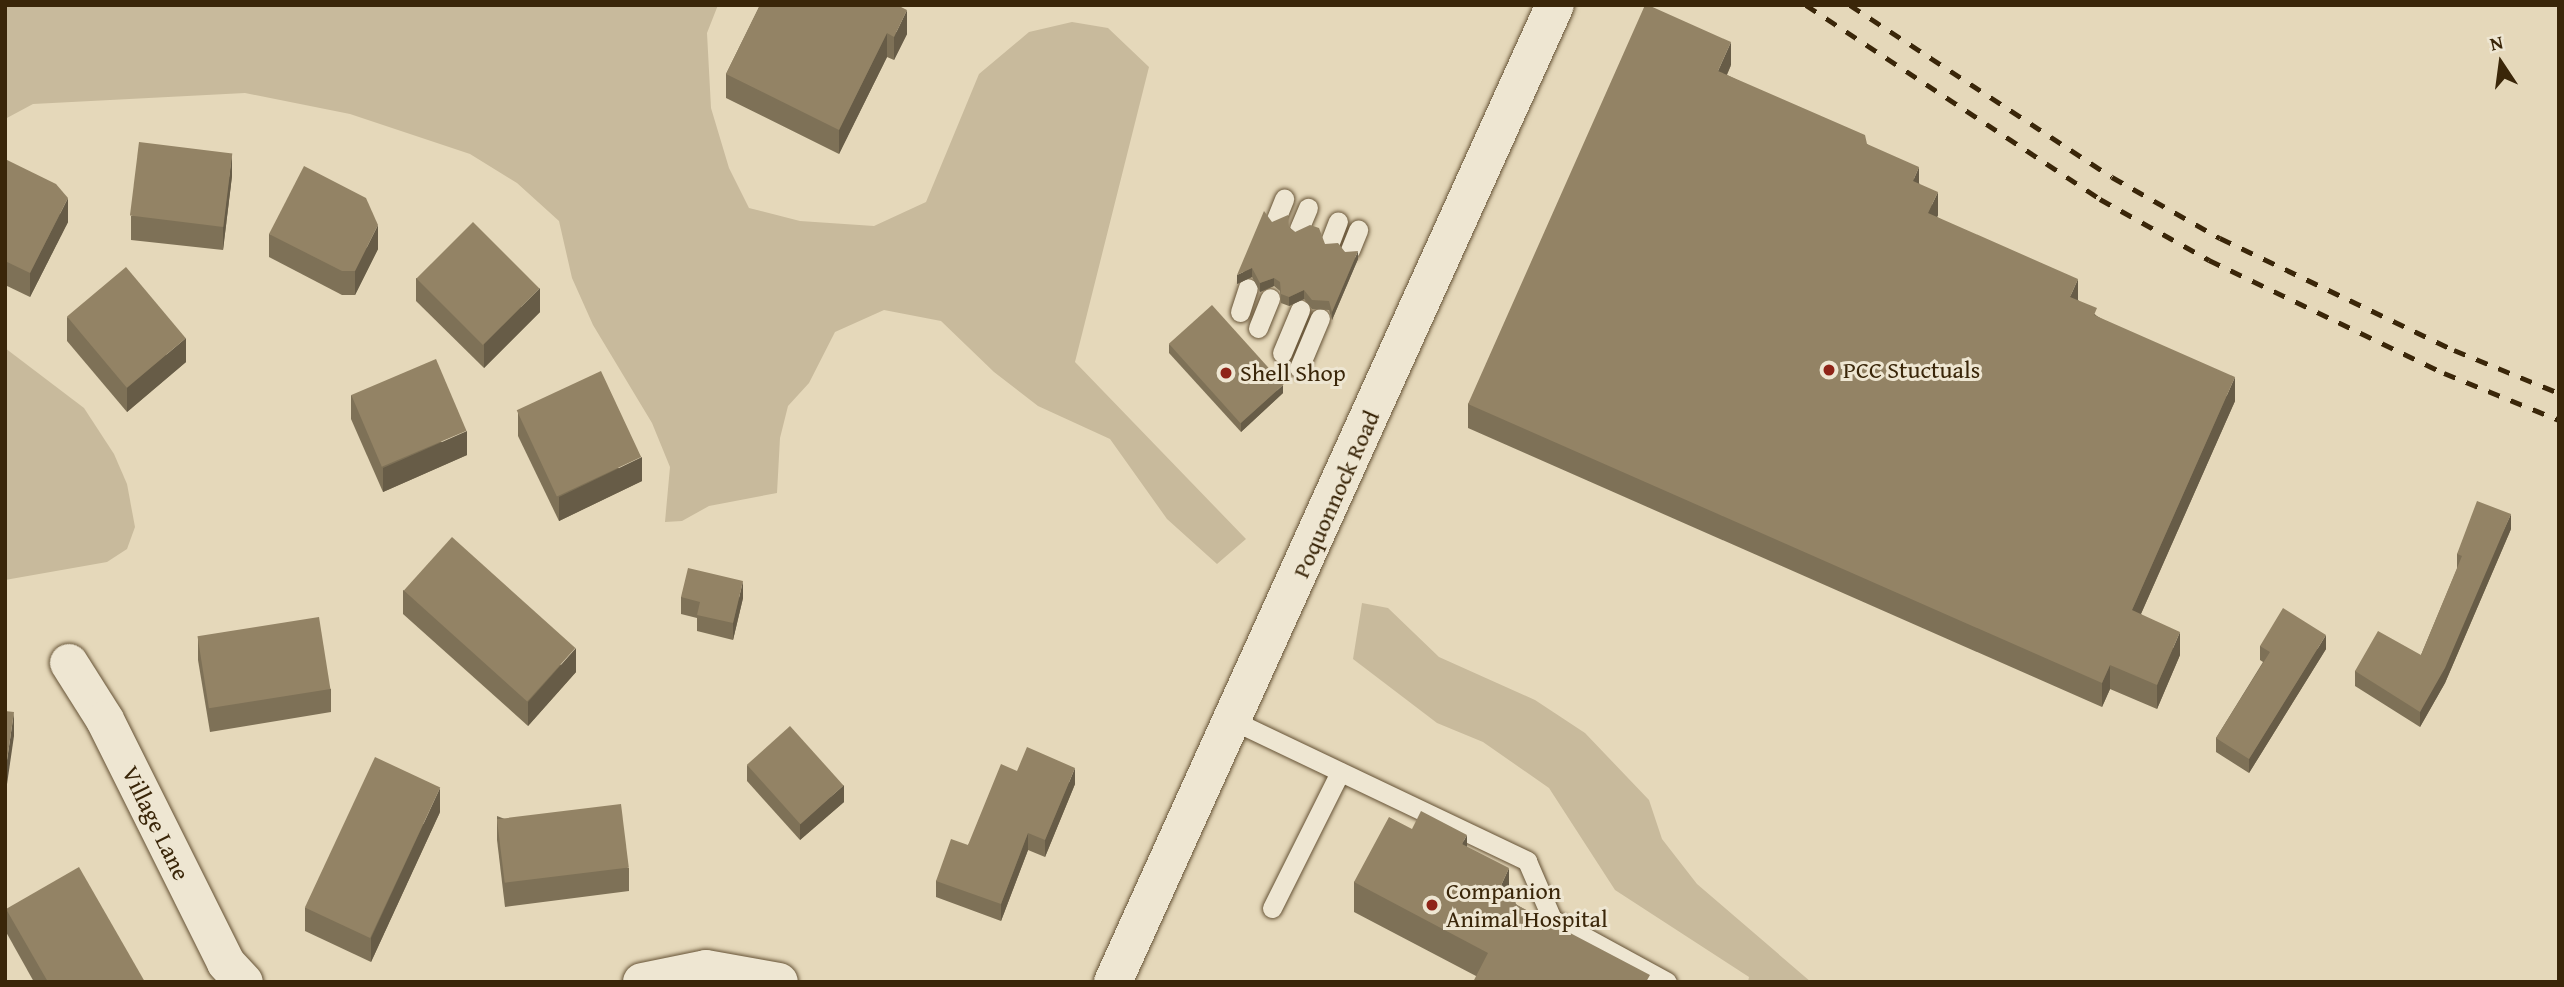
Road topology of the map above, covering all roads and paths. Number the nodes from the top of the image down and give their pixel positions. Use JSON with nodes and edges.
{"nodes":[{"id":1,"x":1555,"y":5,"type":"edge"},
{"id":2,"x":1284,"y":199,"type":"dead end"},
{"id":3,"x":1308,"y":208,"type":"dead end"},
{"id":4,"x":1276,"y":219,"type":"edge"},
{"id":5,"x":1338,"y":221,"type":"dead end"},
{"id":6,"x":1300,"y":229,"type":"edge"},
{"id":7,"x":1358,"y":230,"type":"dead end"},
{"id":8,"x":1329,"y":242,"type":"edge"},
{"id":9,"x":1349,"y":250,"type":"edge"},
{"id":10,"x":1248,"y":288,"type":"dead end"},
{"id":11,"x":1270,"y":298,"type":"dead end"},
{"id":12,"x":1300,"y":310,"type":"dead end"},
{"id":13,"x":1240,"y":312,"type":"dead end"},
{"id":14,"x":1320,"y":318,"type":"dead end"},
{"id":15,"x":1258,"y":328,"type":"dead end"},
{"id":16,"x":1282,"y":353,"type":"dead end"},
{"id":17,"x":1299,"y":368,"type":"dead end"},
{"id":18,"x":69,"y":663,"type":"dead end"},
{"id":19,"x":1234,"y":721,"type":"junction"},
{"id":20,"x":1340,"y":772,"type":"junction"},
{"id":21,"x":1272,"y":908,"type":"dead end"},
{"id":22,"x":244,"y":982,"type":"edge"},
{"id":23,"x":642,"y":982,"type":"edge"},
{"id":24,"x":779,"y":982,"type":"edge"},
{"id":25,"x":1113,"y":982,"type":"edge"},
{"id":26,"x":1667,"y":982,"type":"edge"}],
"edges":[{"from":1,"to":19,"type":"street","name":"Poquonnock Road"},
{"from":2,"to":4,"type":"lane"},
{"from":3,"to":6,"type":"lane"},
{"from":5,"to":8,"type":"lane"},
{"from":7,"to":9,"type":"lane"},
{"from":10,"to":13,"type":"lane"},
{"from":11,"to":15,"type":"lane"},
{"from":12,"to":16,"type":"lane"},
{"from":14,"to":17,"type":"lane"},
{"from":18,"to":22,"type":"street","name":"Village Lane"},
{"from":19,"to":20,"type":"lane"},
{"from":19,"to":25,"type":"street","name":"Poquonnock Road"},
{"from":20,"to":21,"type":"lane"},
{"from":20,"to":26,"type":"lane"},
{"from":23,"to":24,"type":"street"}]}
